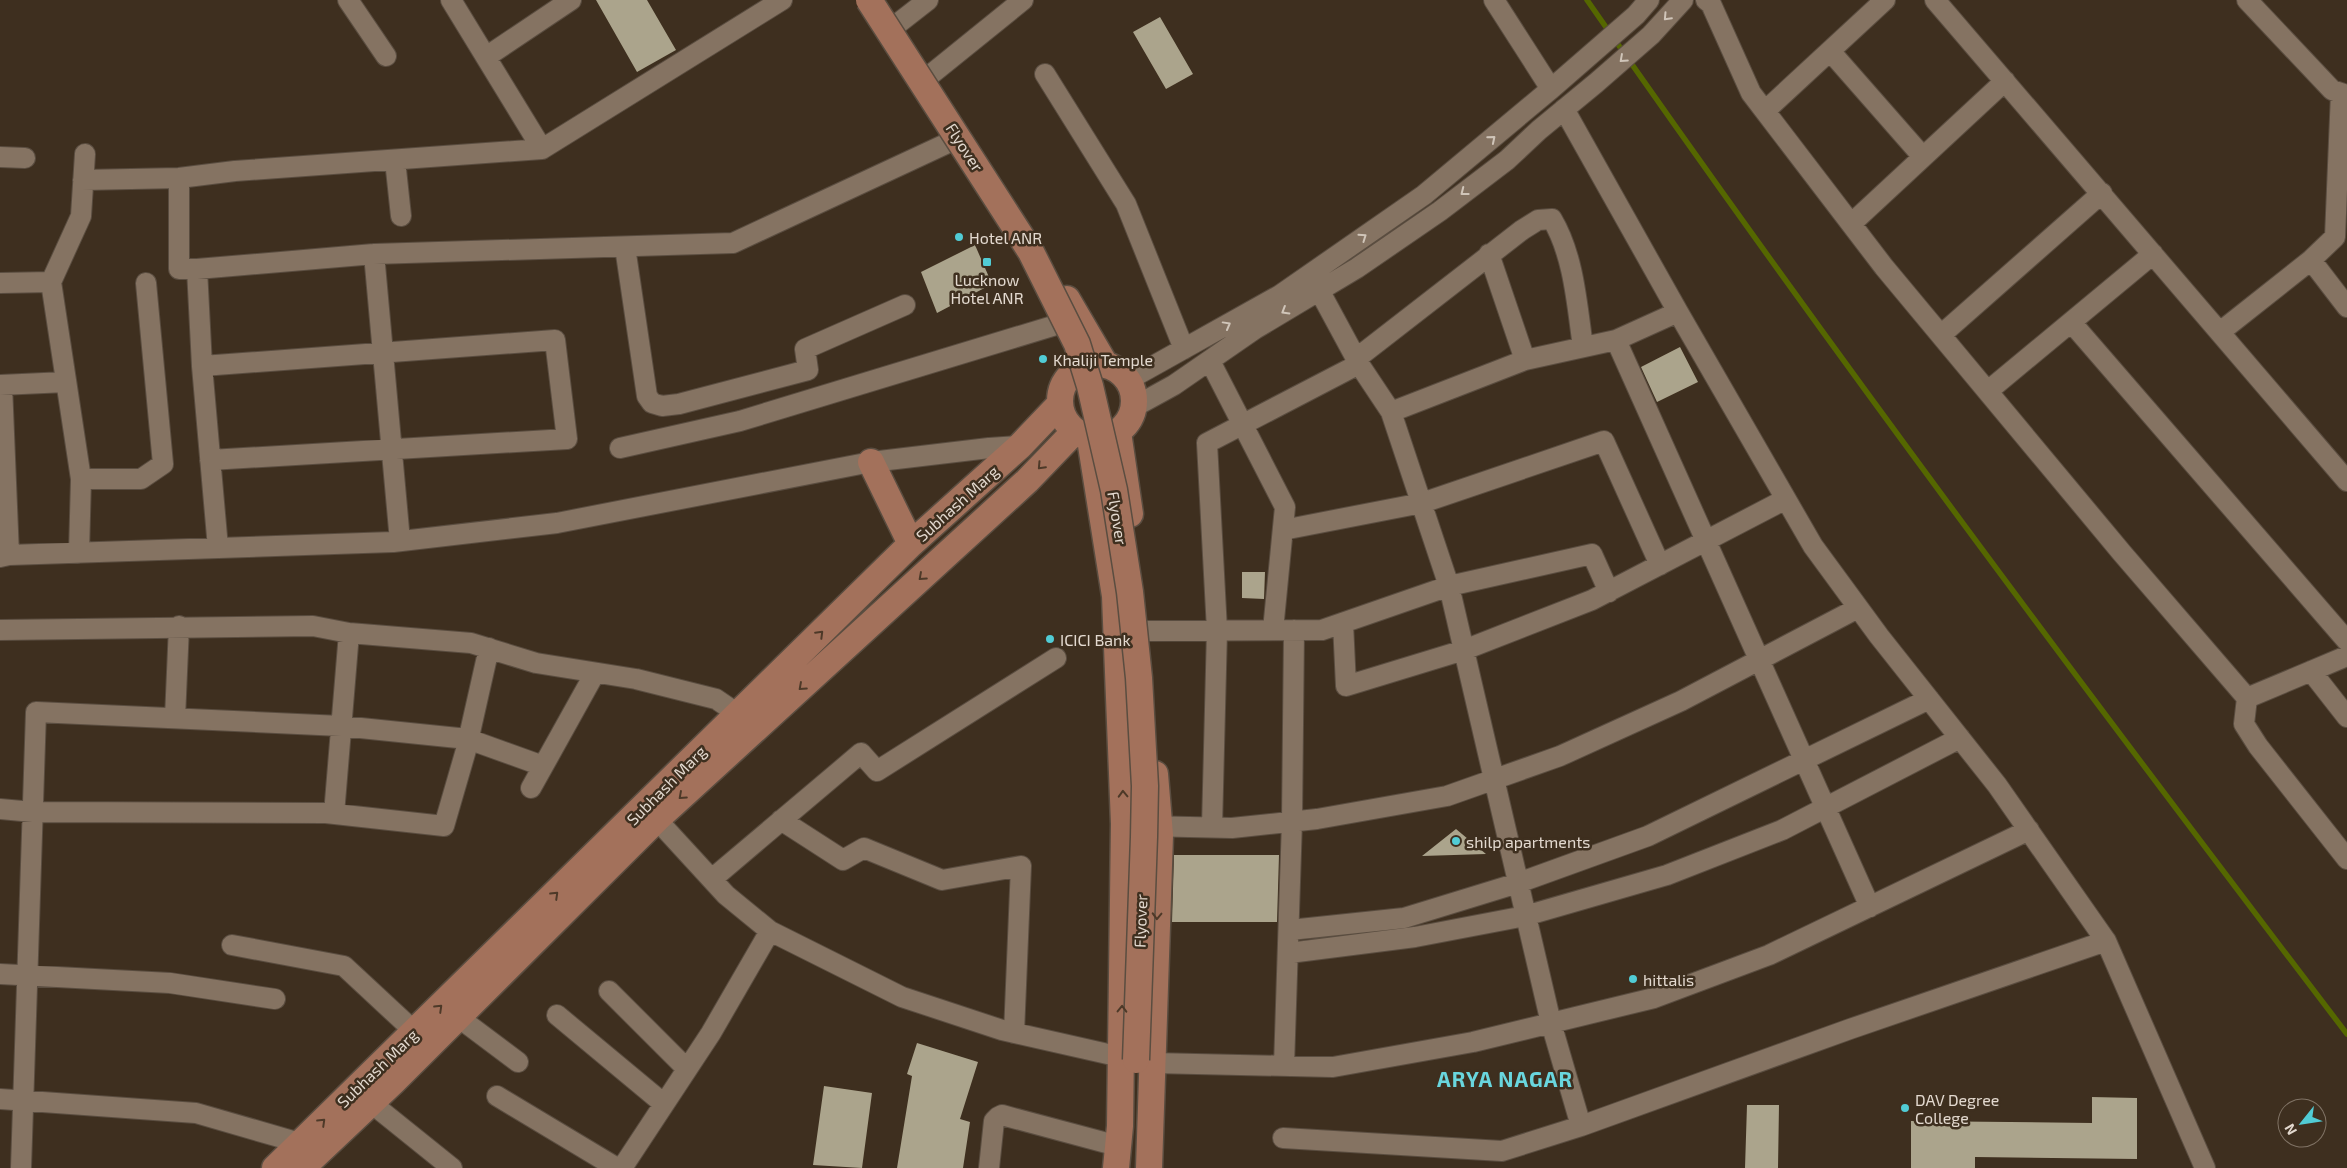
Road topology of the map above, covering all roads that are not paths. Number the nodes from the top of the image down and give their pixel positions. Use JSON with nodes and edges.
{"nodes":[{"id":1,"x":348,"y":0,"type":"edge"},
{"id":2,"x":451,"y":0,"type":"edge"},
{"id":3,"x":571,"y":0,"type":"edge"},
{"id":4,"x":782,"y":0,"type":"edge"},
{"id":5,"x":857,"y":0,"type":"edge"},
{"id":6,"x":869,"y":0,"type":"edge"},
{"id":7,"x":879,"y":0,"type":"edge"},
{"id":8,"x":928,"y":0,"type":"edge"},
{"id":9,"x":1023,"y":0,"type":"edge"},
{"id":10,"x":1494,"y":0,"type":"edge"},
{"id":11,"x":1649,"y":0,"type":"edge"},
{"id":12,"x":1683,"y":0,"type":"edge"},
{"id":13,"x":1706,"y":0,"type":"edge"},
{"id":14,"x":1885,"y":0,"type":"edge"},
{"id":15,"x":1935,"y":0,"type":"edge"},
{"id":16,"x":2247,"y":0,"type":"edge"},
{"id":17,"x":896,"y":25,"type":"junction"},
{"id":18,"x":1830,"y":51,"type":"junction"},
{"id":19,"x":386,"y":56,"type":"dead end"},
{"id":20,"x":486,"y":57,"type":"junction"},
{"id":21,"x":1045,"y":74,"type":"dead end"},
{"id":22,"x":929,"y":76,"type":"junction"},
{"id":23,"x":2005,"y":81,"type":"junction"},
{"id":24,"x":1551,"y":90,"type":"junction"},
{"id":25,"x":2344,"y":94,"type":"edge"},
{"id":26,"x":1564,"y":110,"type":"junction"},
{"id":27,"x":1765,"y":110,"type":"junction"},
{"id":28,"x":950,"y":142,"type":"junction"},
{"id":29,"x":542,"y":149,"type":"junction"},
{"id":30,"x":84,"y":154,"type":"dead end"},
{"id":31,"x":0,"y":157,"type":"edge"},
{"id":32,"x":1923,"y":157,"type":"junction"},
{"id":33,"x":25,"y":158,"type":"dead end"},
{"id":34,"x":395,"y":160,"type":"junction"},
{"id":35,"x":179,"y":178,"type":"junction"},
{"id":36,"x":83,"y":180,"type":"junction"},
{"id":37,"x":2102,"y":193,"type":"junction"},
{"id":38,"x":401,"y":216,"type":"dead end"},
{"id":39,"x":1851,"y":224,"type":"junction"},
{"id":40,"x":2341,"y":237,"type":"edge"},
{"id":41,"x":625,"y":247,"type":"junction"},
{"id":42,"x":374,"y":254,"type":"junction"},
{"id":43,"x":1490,"y":254,"type":"junction"},
{"id":44,"x":2153,"y":254,"type":"junction"},
{"id":45,"x":2311,"y":260,"type":"junction"},
{"id":46,"x":197,"y":269,"type":"junction"},
{"id":47,"x":51,"y":282,"type":"junction"},
{"id":48,"x":0,"y":283,"type":"edge"},
{"id":49,"x":146,"y":283,"type":"dead end"},
{"id":50,"x":1319,"y":290,"type":"junction"},
{"id":51,"x":905,"y":304,"type":"dead end"},
{"id":52,"x":2347,"y":307,"type":"edge"},
{"id":53,"x":1678,"y":312,"type":"junction"},
{"id":54,"x":2071,"y":322,"type":"junction"},
{"id":55,"x":1056,"y":325,"type":"junction"},
{"id":56,"x":2220,"y":332,"type":"junction"},
{"id":57,"x":1941,"y":335,"type":"junction"},
{"id":58,"x":1616,"y":340,"type":"junction"},
{"id":59,"x":1584,"y":347,"type":"junction"},
{"id":60,"x":1184,"y":349,"type":"junction"},
{"id":61,"x":382,"y":352,"type":"junction"},
{"id":62,"x":1525,"y":360,"type":"junction"},
{"id":63,"x":1210,"y":361,"type":"junction"},
{"id":64,"x":1358,"y":361,"type":"junction"},
{"id":65,"x":1105,"y":364,"type":"junction"},
{"id":66,"x":202,"y":366,"type":"junction"},
{"id":67,"x":1075,"y":371,"type":"junction"},
{"id":68,"x":1128,"y":380,"type":"junction"},
{"id":69,"x":66,"y":382,"type":"junction"},
{"id":70,"x":1,"y":385,"type":"edge"},
{"id":71,"x":1988,"y":391,"type":"junction"},
{"id":72,"x":1060,"y":404,"type":"junction"},
{"id":73,"x":1134,"y":407,"type":"junction"},
{"id":74,"x":1391,"y":412,"type":"junction"},
{"id":75,"x":1243,"y":424,"type":"junction"},
{"id":76,"x":1118,"y":432,"type":"junction"},
{"id":77,"x":1082,"y":434,"type":"junction"},
{"id":78,"x":1020,"y":446,"type":"junction"},
{"id":79,"x":620,"y":448,"type":"dead end"},
{"id":80,"x":392,"y":449,"type":"junction"},
{"id":81,"x":210,"y":460,"type":"junction"},
{"id":82,"x":871,"y":462,"type":"junction"},
{"id":83,"x":81,"y":479,"type":"junction"},
{"id":84,"x":2347,"y":481,"type":"edge"},
{"id":85,"x":1786,"y":499,"type":"junction"},
{"id":86,"x":1422,"y":503,"type":"junction"},
{"id":87,"x":1283,"y":530,"type":"junction"},
{"id":88,"x":400,"y":541,"type":"junction"},
{"id":89,"x":1706,"y":541,"type":"junction"},
{"id":90,"x":911,"y":544,"type":"junction"},
{"id":91,"x":218,"y":548,"type":"junction"},
{"id":92,"x":79,"y":553,"type":"junction"},
{"id":93,"x":4,"y":556,"type":"edge"},
{"id":94,"x":1660,"y":565,"type":"junction"},
{"id":95,"x":1449,"y":586,"type":"junction"},
{"id":96,"x":1609,"y":592,"type":"junction"},
{"id":97,"x":1858,"y":608,"type":"junction"},
{"id":98,"x":1343,"y":622,"type":"junction"},
{"id":99,"x":179,"y":626,"type":"junction"},
{"id":100,"x":0,"y":630,"type":"edge"},
{"id":101,"x":1144,"y":630,"type":"junction"},
{"id":102,"x":1218,"y":630,"type":"junction"},
{"id":103,"x":1273,"y":630,"type":"junction"},
{"id":104,"x":1294,"y":630,"type":"junction"},
{"id":105,"x":1116,"y":631,"type":"junction"},
{"id":106,"x":349,"y":633,"type":"junction"},
{"id":107,"x":2347,"y":642,"type":"edge"},
{"id":108,"x":489,"y":648,"type":"junction"},
{"id":109,"x":1464,"y":650,"type":"junction"},
{"id":110,"x":2347,"y":656,"type":"edge"},
{"id":111,"x":1056,"y":658,"type":"dead end"},
{"id":112,"x":1760,"y":660,"type":"junction"},
{"id":113,"x":2311,"y":671,"type":"junction"},
{"id":114,"x":595,"y":673,"type":"junction"},
{"id":115,"x":2247,"y":698,"type":"junction"},
{"id":116,"x":1929,"y":699,"type":"junction"},
{"id":117,"x":738,"y":714,"type":"junction"},
{"id":118,"x":2347,"y":717,"type":"edge"},
{"id":119,"x":175,"y":718,"type":"junction"},
{"id":120,"x":341,"y":726,"type":"junction"},
{"id":121,"x":1960,"y":738,"type":"junction"},
{"id":122,"x":468,"y":739,"type":"junction"},
{"id":123,"x":1803,"y":760,"type":"junction"},
{"id":124,"x":543,"y":766,"type":"junction"},
{"id":125,"x":1493,"y":780,"type":"junction"},
{"id":126,"x":531,"y":788,"type":"dead end"},
{"id":127,"x":1824,"y":808,"type":"junction"},
{"id":128,"x":0,"y":809,"type":"edge"},
{"id":129,"x":33,"y":812,"type":"junction"},
{"id":130,"x":651,"y":813,"type":"junction"},
{"id":131,"x":334,"y":814,"type":"junction"},
{"id":132,"x":781,"y":820,"type":"junction"},
{"id":133,"x":1292,"y":821,"type":"junction"},
{"id":134,"x":1124,"y":824,"type":"junction"},
{"id":135,"x":1159,"y":826,"type":"junction"},
{"id":136,"x":1212,"y":827,"type":"junction"},
{"id":137,"x":2029,"y":830,"type":"junction"},
{"id":138,"x":2347,"y":859,"type":"edge"},
{"id":139,"x":712,"y":879,"type":"junction"},
{"id":140,"x":1518,"y":883,"type":"junction"},
{"id":141,"x":1870,"y":907,"type":"junction"},
{"id":142,"x":1525,"y":916,"type":"junction"},
{"id":143,"x":1290,"y":930,"type":"junction"},
{"id":144,"x":770,"y":931,"type":"junction"},
{"id":145,"x":2106,"y":940,"type":"junction"},
{"id":146,"x":232,"y":945,"type":"dead end"},
{"id":147,"x":1289,"y":953,"type":"junction"},
{"id":148,"x":0,"y":974,"type":"edge"},
{"id":149,"x":27,"y":976,"type":"junction"},
{"id":150,"x":609,"y":990,"type":"dead end"},
{"id":151,"x":275,"y":999,"type":"dead end"},
{"id":152,"x":557,"y":1015,"type":"dead end"},
{"id":153,"x":458,"y":1017,"type":"junction"},
{"id":154,"x":1551,"y":1023,"type":"junction"},
{"id":155,"x":415,"y":1032,"type":"junction"},
{"id":156,"x":1014,"y":1033,"type":"junction"},
{"id":157,"x":1137,"y":1060,"type":"junction"},
{"id":158,"x":518,"y":1062,"type":"dead end"},
{"id":159,"x":1284,"y":1066,"type":"junction"},
{"id":160,"x":687,"y":1069,"type":"junction"},
{"id":161,"x":363,"y":1096,"type":"junction"},
{"id":162,"x":497,"y":1096,"type":"dead end"},
{"id":163,"x":1134,"y":1097,"type":"junction"},
{"id":164,"x":0,"y":1099,"type":"edge"},
{"id":165,"x":24,"y":1100,"type":"junction"},
{"id":166,"x":664,"y":1104,"type":"junction"},
{"id":167,"x":1581,"y":1126,"type":"junction"},
{"id":168,"x":1283,"y":1138,"type":"dead end"},
{"id":169,"x":1150,"y":1140,"type":"junction"},
{"id":170,"x":1118,"y":1150,"type":"edge"},
{"id":171,"x":301,"y":1156,"type":"edge"},
{"id":172,"x":22,"y":1168,"type":"edge"},
{"id":173,"x":275,"y":1168,"type":"edge"},
{"id":174,"x":452,"y":1168,"type":"edge"},
{"id":175,"x":617,"y":1168,"type":"edge"},
{"id":176,"x":622,"y":1168,"type":"edge"},
{"id":177,"x":989,"y":1168,"type":"edge"},
{"id":178,"x":1149,"y":1168,"type":"edge"},
{"id":179,"x":2205,"y":1168,"type":"edge"}],
"edges":[{"from":1,"to":19,"type":"street"},
{"from":2,"to":20,"type":"street"},
{"from":3,"to":20,"type":"street"},
{"from":4,"to":29,"type":"street"},
{"from":5,"to":28,"type":"main road"},
{"from":6,"to":157,"type":"main road","name":"Flyover","bridge":true},
{"from":7,"to":17,"type":"main road"},
{"from":8,"to":17,"type":"street"},
{"from":9,"to":22,"type":"street"},
{"from":10,"to":24,"type":"street"},
{"from":11,"to":24,"type":"street"},
{"from":12,"to":26,"type":"street","one_way":true},
{"from":13,"to":27,"type":"street"},
{"from":14,"to":18,"type":"street"},
{"from":15,"to":23,"type":"street"},
{"from":16,"to":25,"type":"street"},
{"from":17,"to":22,"type":"main road"},
{"from":18,"to":27,"type":"street"},
{"from":18,"to":32,"type":"street"},
{"from":20,"to":29,"type":"street"},
{"from":21,"to":60,"type":"street"},
{"from":22,"to":65,"type":"main road"},
{"from":23,"to":32,"type":"street"},
{"from":23,"to":37,"type":"street"},
{"from":60,"to":24,"type":"street","one_way":true},
{"from":25,"to":40,"type":"street"},
{"from":26,"to":50,"type":"street","one_way":true},
{"from":26,"to":53,"type":"street"},
{"from":27,"to":39,"type":"street"},
{"from":28,"to":41,"type":"street"},
{"from":28,"to":55,"type":"main road"},
{"from":29,"to":34,"type":"street"},
{"from":30,"to":36,"type":"street"},
{"from":31,"to":33,"type":"street"},
{"from":32,"to":39,"type":"street"},
{"from":34,"to":35,"type":"street"},
{"from":34,"to":38,"type":"street"},
{"from":35,"to":36,"type":"street"},
{"from":35,"to":46,"type":"street"},
{"from":36,"to":47,"type":"street"},
{"from":37,"to":44,"type":"street"},
{"from":37,"to":57,"type":"street"},
{"from":39,"to":57,"type":"street"},
{"from":40,"to":45,"type":"street"},
{"from":41,"to":42,"type":"street"},
{"from":41,"to":51,"type":"street"},
{"from":42,"to":46,"type":"street"},
{"from":42,"to":61,"type":"street"},
{"from":43,"to":59,"type":"street"},
{"from":43,"to":62,"type":"street"},
{"from":43,"to":64,"type":"street"},
{"from":44,"to":54,"type":"street"},
{"from":44,"to":56,"type":"street"},
{"from":45,"to":52,"type":"street"},
{"from":45,"to":56,"type":"street"},
{"from":46,"to":66,"type":"street"},
{"from":47,"to":48,"type":"street"},
{"from":47,"to":69,"type":"street"},
{"from":49,"to":83,"type":"street"},
{"from":50,"to":63,"type":"street","one_way":true},
{"from":50,"to":64,"type":"street"},
{"from":53,"to":58,"type":"street"},
{"from":53,"to":85,"type":"street"},
{"from":54,"to":71,"type":"street"},
{"from":54,"to":107,"type":"street"},
{"from":55,"to":67,"type":"main road"},
{"from":55,"to":79,"type":"street"},
{"from":56,"to":84,"type":"street"},
{"from":57,"to":71,"type":"street"},
{"from":58,"to":59,"type":"street"},
{"from":58,"to":89,"type":"street"},
{"from":59,"to":62,"type":"street"},
{"from":60,"to":68,"type":"street"},
{"from":61,"to":66,"type":"street"},
{"from":61,"to":80,"type":"street"},
{"from":61,"to":80,"type":"street"},
{"from":62,"to":74,"type":"street"},
{"from":63,"to":73,"type":"street"},
{"from":63,"to":75,"type":"street"},
{"from":64,"to":74,"type":"street"},
{"from":64,"to":75,"type":"street"},
{"from":65,"to":67,"type":"main road"},
{"from":65,"to":68,"type":"main road"},
{"from":66,"to":81,"type":"street"},
{"from":67,"to":72,"type":"main road"},
{"from":68,"to":73,"type":"main road"},
{"from":69,"to":70,"type":"street"},
{"from":69,"to":83,"type":"street"},
{"from":70,"to":93,"type":"street"},
{"from":71,"to":115,"type":"street"},
{"from":72,"to":77,"type":"main road"},
{"from":72,"to":78,"type":"main road","name":"Subhash Marg"},
{"from":73,"to":76,"type":"main road"},
{"from":74,"to":86,"type":"street"},
{"from":75,"to":87,"type":"street"},
{"from":75,"to":102,"type":"street"},
{"from":76,"to":77,"type":"main road"},
{"from":76,"to":101,"type":"main road"},
{"from":77,"to":105,"type":"main road"},
{"from":77,"to":130,"type":"main road","one_way":true},
{"from":78,"to":82,"type":"street"},
{"from":78,"to":90,"type":"main road","name":"Subhash Marg"},
{"from":80,"to":81,"type":"street"},
{"from":80,"to":88,"type":"street"},
{"from":81,"to":91,"type":"street"},
{"from":82,"to":88,"type":"street"},
{"from":82,"to":90,"type":"main road"},
{"from":83,"to":92,"type":"street"},
{"from":85,"to":89,"type":"street"},
{"from":85,"to":97,"type":"street"},
{"from":86,"to":87,"type":"street"},
{"from":86,"to":94,"type":"street"},
{"from":86,"to":95,"type":"street"},
{"from":87,"to":103,"type":"street"},
{"from":88,"to":91,"type":"street"},
{"from":89,"to":94,"type":"street"},
{"from":89,"to":112,"type":"street"},
{"from":117,"to":90,"type":"main road","name":"Subhash Marg","one_way":true},
{"from":91,"to":92,"type":"street"},
{"from":92,"to":93,"type":"street"},
{"from":94,"to":96,"type":"street"},
{"from":95,"to":96,"type":"street"},
{"from":95,"to":98,"type":"street"},
{"from":95,"to":109,"type":"street"},
{"from":96,"to":109,"type":"street"},
{"from":97,"to":112,"type":"street"},
{"from":97,"to":116,"type":"street"},
{"from":98,"to":104,"type":"street"},
{"from":98,"to":109,"type":"street"},
{"from":99,"to":100,"type":"street"},
{"from":99,"to":106,"type":"street"},
{"from":99,"to":119,"type":"street"},
{"from":101,"to":102,"type":"street"},
{"from":101,"to":105,"type":"street"},
{"from":101,"to":135,"type":"main road"},
{"from":102,"to":103,"type":"street"},
{"from":102,"to":136,"type":"street"},
{"from":103,"to":104,"type":"street"},
{"from":104,"to":133,"type":"street"},
{"from":134,"to":105,"type":"main road","one_way":true},
{"from":106,"to":108,"type":"street"},
{"from":106,"to":120,"type":"street"},
{"from":108,"to":114,"type":"street"},
{"from":108,"to":122,"type":"street"},
{"from":109,"to":125,"type":"street"},
{"from":110,"to":113,"type":"street"},
{"from":111,"to":132,"type":"street"},
{"from":112,"to":123,"type":"street"},
{"from":112,"to":125,"type":"street"},
{"from":113,"to":115,"type":"street"},
{"from":113,"to":118,"type":"street"},
{"from":114,"to":117,"type":"street"},
{"from":114,"to":124,"type":"street"},
{"from":115,"to":138,"type":"street"},
{"from":116,"to":121,"type":"street"},
{"from":116,"to":123,"type":"street"},
{"from":117,"to":130,"type":"main road","name":"Subhash Marg"},
{"from":119,"to":120,"type":"street"},
{"from":119,"to":129,"type":"street"},
{"from":120,"to":122,"type":"street"},
{"from":120,"to":131,"type":"street"},
{"from":121,"to":127,"type":"street"},
{"from":121,"to":137,"type":"street"},
{"from":122,"to":124,"type":"street"},
{"from":122,"to":131,"type":"street"},
{"from":123,"to":127,"type":"street"},
{"from":123,"to":140,"type":"street"},
{"from":124,"to":126,"type":"street"},
{"from":125,"to":133,"type":"street"},
{"from":125,"to":140,"type":"street"},
{"from":127,"to":141,"type":"street"},
{"from":127,"to":142,"type":"street"},
{"from":128,"to":129,"type":"street"},
{"from":129,"to":131,"type":"street"},
{"from":129,"to":149,"type":"street"},
{"from":130,"to":139,"type":"street"},
{"from":130,"to":153,"type":"main road"},
{"from":155,"to":130,"type":"main road","name":"Subhash Marg","one_way":true},
{"from":132,"to":139,"type":"street"},
{"from":132,"to":156,"type":"street"},
{"from":133,"to":136,"type":"street"},
{"from":133,"to":143,"type":"street"},
{"from":134,"to":135,"type":"street"},
{"from":157,"to":134,"type":"main road","one_way":true},
{"from":135,"to":136,"type":"street"},
{"from":135,"to":157,"type":"main road","one_way":true},
{"from":137,"to":141,"type":"street"},
{"from":137,"to":145,"type":"street"},
{"from":139,"to":144,"type":"street"},
{"from":140,"to":142,"type":"street"},
{"from":140,"to":143,"type":"street"},
{"from":141,"to":154,"type":"street"},
{"from":142,"to":147,"type":"street"},
{"from":142,"to":154,"type":"street"},
{"from":143,"to":147,"type":"street"},
{"from":144,"to":156,"type":"street"},
{"from":144,"to":160,"type":"street"},
{"from":145,"to":167,"type":"street"},
{"from":145,"to":179,"type":"street"},
{"from":146,"to":155,"type":"street"},
{"from":147,"to":159,"type":"street"},
{"from":148,"to":149,"type":"street"},
{"from":149,"to":151,"type":"street"},
{"from":149,"to":165,"type":"street"},
{"from":150,"to":160,"type":"street"},
{"from":152,"to":166,"type":"street"},
{"from":153,"to":158,"type":"street"},
{"from":153,"to":161,"type":"main road"},
{"from":154,"to":159,"type":"street"},
{"from":154,"to":167,"type":"street"},
{"from":155,"to":161,"type":"main road","name":"Subhash Marg"},
{"from":156,"to":157,"type":"street"},
{"from":157,"to":159,"type":"street"},
{"from":157,"to":163,"type":"main road","name":"Flyover"},
{"from":157,"to":169,"type":"main road"},
{"from":157,"to":170,"type":"main road"},
{"from":160,"to":166,"type":"street"},
{"from":161,"to":171,"type":"main road"},
{"from":161,"to":174,"type":"street"},
{"from":162,"to":175,"type":"street"},
{"from":163,"to":169,"type":"main road","name":"Flyover"},
{"from":163,"to":170,"type":"main road","name":"Flyover"},
{"from":164,"to":165,"type":"street"},
{"from":165,"to":171,"type":"street"},
{"from":165,"to":172,"type":"street"},
{"from":166,"to":176,"type":"street"},
{"from":167,"to":168,"type":"street"},
{"from":169,"to":178,"type":"main road"},
{"from":170,"to":177,"type":"street"},
{"from":171,"to":173,"type":"main road"}]}
